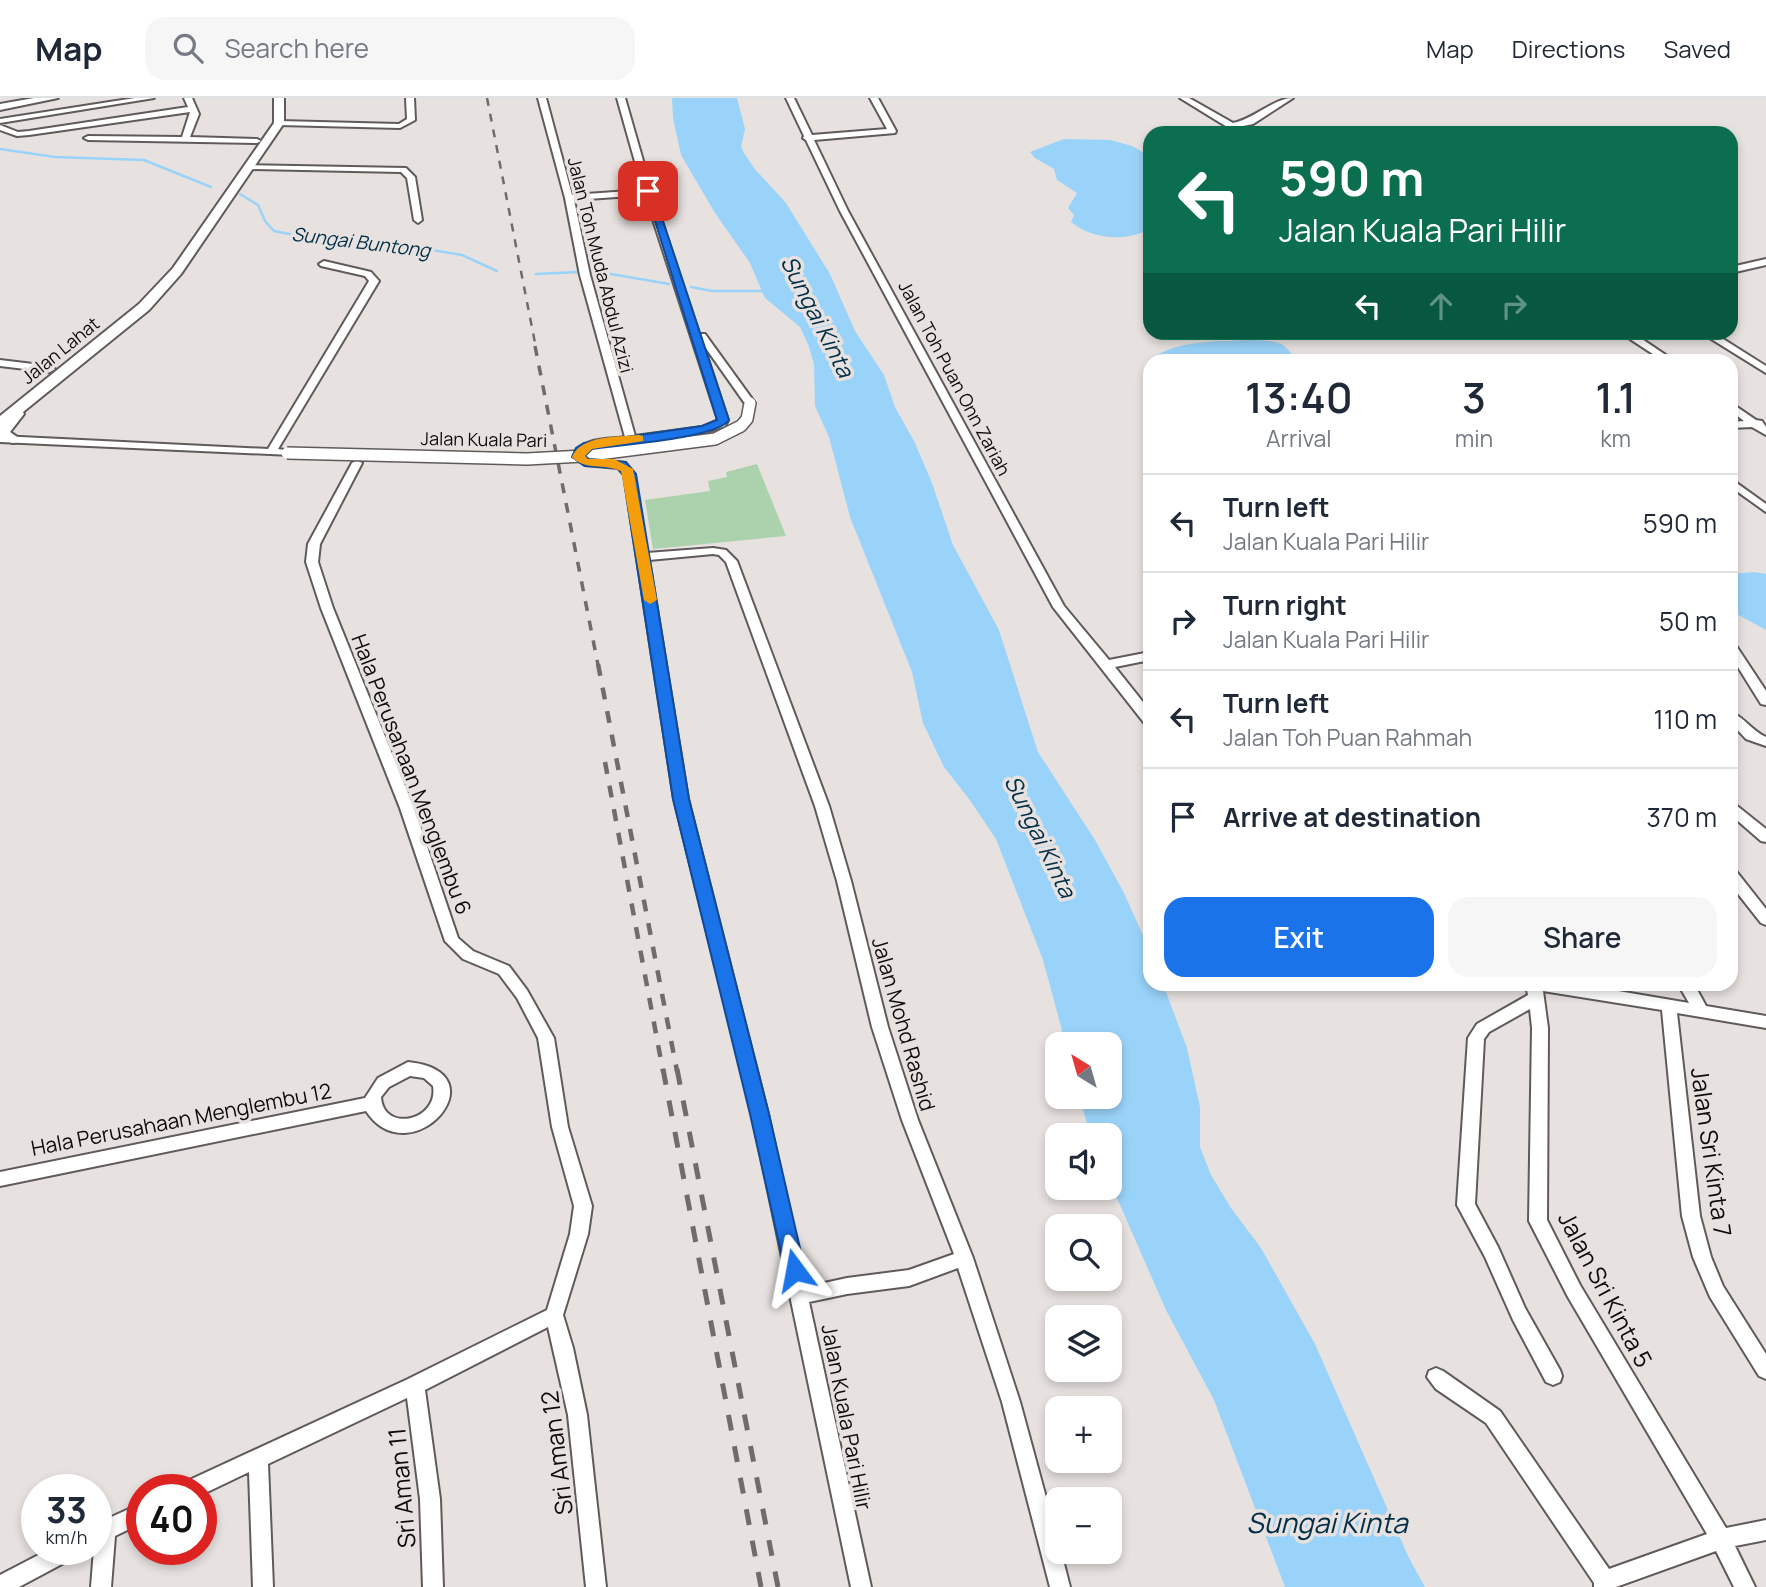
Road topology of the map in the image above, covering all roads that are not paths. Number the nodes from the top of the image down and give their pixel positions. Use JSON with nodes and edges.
{"nodes":[{"id":1,"x":17,"y":98,"type":"edge"},
{"id":2,"x":53,"y":98,"type":"edge"},
{"id":3,"x":150,"y":98,"type":"edge"},
{"id":4,"x":188,"y":98,"type":"edge"},
{"id":5,"x":266,"y":98,"type":"edge"},
{"id":6,"x":279,"y":98,"type":"edge"},
{"id":7,"x":410,"y":98,"type":"edge"},
{"id":8,"x":542,"y":98,"type":"edge"},
{"id":9,"x":621,"y":98,"type":"edge"},
{"id":10,"x":789,"y":98,"type":"edge"},
{"id":11,"x":874,"y":98,"type":"edge"},
{"id":12,"x":1289,"y":98,"type":"edge"},
{"id":13,"x":1205,"y":99,"type":"edge"},
{"id":14,"x":1188,"y":100,"type":"edge"},
{"id":15,"x":0,"y":101,"type":"edge"},
{"id":16,"x":0,"y":107,"type":"edge"},
{"id":17,"x":192,"y":108,"type":"junction"},
{"id":18,"x":0,"y":121,"type":"edge"},
{"id":19,"x":279,"y":123,"type":"junction"},
{"id":20,"x":1232,"y":126,"type":"joint"},
{"id":21,"x":0,"y":127,"type":"edge"},
{"id":22,"x":88,"y":138,"type":"dead end"},
{"id":23,"x":807,"y":138,"type":"junction"},
{"id":24,"x":185,"y":139,"type":"junction"},
{"id":25,"x":257,"y":141,"type":"junction"},
{"id":26,"x":249,"y":167,"type":"junction"},
{"id":27,"x":647,"y":188,"type":"junction"},
{"id":28,"x":568,"y":195,"type":"junction"},
{"id":29,"x":418,"y":220,"type":"dead end"},
{"id":30,"x":1766,"y":262,"type":"edge"},
{"id":31,"x":324,"y":264,"type":"dead end"},
{"id":32,"x":1738,"y":268,"type":"edge"},
{"id":33,"x":695,"y":327,"type":"junction"},
{"id":34,"x":1638,"y":340,"type":"edge"},
{"id":35,"x":1717,"y":340,"type":"edge"},
{"id":36,"x":1659,"y":354,"type":"edge"},
{"id":37,"x":0,"y":363,"type":"edge"},
{"id":38,"x":50,"y":368,"type":"junction"},
{"id":39,"x":1766,"y":370,"type":"edge"},
{"id":40,"x":718,"y":398,"type":"junction"},
{"id":41,"x":748,"y":400,"type":"junction"},
{"id":42,"x":23,"y":404,"type":"junction"},
{"id":43,"x":0,"y":408,"type":"edge"},
{"id":44,"x":1738,"y":411,"type":"edge"},
{"id":45,"x":0,"y":414,"type":"edge"},
{"id":46,"x":0,"y":422,"type":"edge"},
{"id":47,"x":1766,"y":422,"type":"edge"},
{"id":48,"x":1754,"y":423,"type":"junction"},
{"id":49,"x":1738,"y":424,"type":"edge"},
{"id":50,"x":1766,"y":432,"type":"edge"},
{"id":51,"x":631,"y":439,"type":"junction"},
{"id":52,"x":6,"y":443,"type":"edge"},
{"id":53,"x":271,"y":452,"type":"junction"},
{"id":54,"x":358,"y":463,"type":"dead end"},
{"id":55,"x":1738,"y":487,"type":"edge"},
{"id":56,"x":1766,"y":509,"type":"edge"},
{"id":57,"x":644,"y":557,"type":"junction"},
{"id":58,"x":1143,"y":657,"type":"edge"},
{"id":59,"x":1738,"y":658,"type":"edge"},
{"id":60,"x":1107,"y":664,"type":"junction"},
{"id":61,"x":1766,"y":701,"type":"edge"},
{"id":62,"x":1143,"y":710,"type":"edge"},
{"id":63,"x":1738,"y":723,"type":"edge"},
{"id":64,"x":1766,"y":742,"type":"edge"},
{"id":65,"x":1738,"y":814,"type":"edge"},
{"id":66,"x":1766,"y":836,"type":"edge"},
{"id":67,"x":1738,"y":884,"type":"edge"},
{"id":68,"x":1766,"y":919,"type":"edge"},
{"id":69,"x":1529,"y":991,"type":"edge"},
{"id":70,"x":1531,"y":991,"type":"edge"},
{"id":71,"x":1588,"y":991,"type":"edge"},
{"id":72,"x":1690,"y":991,"type":"edge"},
{"id":73,"x":1669,"y":1006,"type":"junction"},
{"id":74,"x":1702,"y":1012,"type":"junction"},
{"id":75,"x":1766,"y":1022,"type":"edge"},
{"id":76,"x":372,"y":1103,"type":"dead end"},
{"id":77,"x":0,"y":1179,"type":"edge"},
{"id":78,"x":964,"y":1258,"type":"junction"},
{"id":79,"x":801,"y":1296,"type":"junction"},
{"id":80,"x":554,"y":1315,"type":"junction"},
{"id":81,"x":1766,"y":1370,"type":"edge"},
{"id":82,"x":1553,"y":1376,"type":"dead end"},
{"id":83,"x":1436,"y":1377,"type":"dead end"},
{"id":84,"x":415,"y":1385,"type":"junction"},
{"id":85,"x":258,"y":1458,"type":"junction"},
{"id":86,"x":217,"y":1477,"type":"edge"},
{"id":87,"x":1766,"y":1530,"type":"edge"},
{"id":88,"x":1721,"y":1539,"type":"junction"},
{"id":89,"x":40,"y":1565,"type":"edge"},
{"id":90,"x":102,"y":1565,"type":"edge"},
{"id":91,"x":1604,"y":1584,"type":"edge"},
{"id":92,"x":0,"y":1586,"type":"edge"},
{"id":93,"x":102,"y":1587,"type":"edge"},
{"id":94,"x":263,"y":1587,"type":"edge"},
{"id":95,"x":433,"y":1587,"type":"edge"},
{"id":96,"x":596,"y":1587,"type":"edge"},
{"id":97,"x":861,"y":1587,"type":"edge"},
{"id":98,"x":1060,"y":1587,"type":"edge"},
{"id":99,"x":1745,"y":1587,"type":"edge"}],
"edges":[{"from":1,"to":15,"type":"main road"},
{"from":2,"to":16,"type":"main road"},
{"from":3,"to":18,"type":"street"},
{"from":4,"to":17,"type":"street"},
{"from":5,"to":25,"type":"main road"},
{"from":6,"to":19,"type":"main road"},
{"from":7,"to":19,"type":"street"},
{"from":8,"to":28,"type":"street","name":"Jalan Toh Muda Abdul Azizi"},
{"from":9,"to":27,"type":"street"},
{"from":10,"to":23,"type":"street","name":"Jalan Toh Puan Onn Zariah"},
{"from":11,"to":23,"type":"street"},
{"from":12,"to":20,"type":"street"},
{"from":13,"to":14,"type":"street"},
{"from":14,"to":20,"type":"street"},
{"from":17,"to":21,"type":"street"},
{"from":17,"to":24,"type":"street"},
{"from":19,"to":26,"type":"main road","name":"Jalan Lahat"},
{"from":22,"to":24,"type":"street"},
{"from":23,"to":60,"type":"street","name":"Jalan Toh Puan Onn Zariah"},
{"from":24,"to":25,"type":"street"},
{"from":25,"to":38,"type":"main road"},
{"from":26,"to":29,"type":"street"},
{"from":26,"to":42,"type":"main road","name":"Jalan Lahat"},
{"from":27,"to":28,"type":"street"},
{"from":27,"to":33,"type":"street"},
{"from":28,"to":51,"type":"street","name":"Jalan Toh Muda Abdul Azizi"},
{"from":30,"to":32,"type":"street"},
{"from":31,"to":53,"type":"street"},
{"from":33,"to":40,"type":"street"},
{"from":33,"to":41,"type":"street"},
{"from":34,"to":36,"type":"street"},
{"from":35,"to":39,"type":"street"},
{"from":37,"to":38,"type":"street"},
{"from":38,"to":43,"type":"main road"},
{"from":38,"to":45,"type":"main road"},
{"from":40,"to":41,"type":"street"},
{"from":40,"to":51,"type":"street","name":"Jalan Kuala Pari Hilir"},
{"from":41,"to":53,"type":"street","name":"Jalan Kuala Pari","bridge":true},
{"from":42,"to":46,"type":"main road","name":"Jalan Lahat"},
{"from":42,"to":52,"type":"main road"},
{"from":44,"to":48,"type":"street"},
{"from":47,"to":48,"type":"street"},
{"from":48,"to":49,"type":"street"},
{"from":48,"to":50,"type":"street"},
{"from":51,"to":57,"type":"street","name":"Jalan Kuala Pari Hilir"},
{"from":52,"to":53,"type":"street","name":"Jalan Kuala Pari"},
{"from":54,"to":80,"type":"street","name":"Hala Perusahaan Menglembu 6"},
{"from":55,"to":56,"type":"street"},
{"from":57,"to":78,"type":"street","name":"Jalan Mohd Rashid"},
{"from":57,"to":79,"type":"street","name":"Jalan Kuala Pari Hilir"},
{"from":58,"to":60,"type":"street"},
{"from":59,"to":61,"type":"street"},
{"from":60,"to":62,"type":"street","name":"Jalan Toh Puan Onn Zariah"},
{"from":63,"to":64,"type":"street"},
{"from":65,"to":66,"type":"street"},
{"from":67,"to":68,"type":"street"},
{"from":69,"to":82,"type":"street"},
{"from":70,"to":88,"type":"street","name":"Jalan Sri Kinta 5"},
{"from":71,"to":73,"type":"street"},
{"from":72,"to":74,"type":"street"},
{"from":73,"to":74,"type":"street"},
{"from":73,"to":81,"type":"street","name":"Jalan Sri Kinta 7"},
{"from":74,"to":75,"type":"street"},
{"from":76,"to":77,"type":"street","name":"Hala Perusahaan Menglembu 12"},
{"from":78,"to":79,"type":"street"},
{"from":78,"to":98,"type":"street","name":"Jalan Mohd Rashid"},
{"from":79,"to":97,"type":"street","name":"Jalan Kuala Pari Hilir"},
{"from":80,"to":84,"type":"street"},
{"from":80,"to":96,"type":"street","name":"Sri Aman 12"},
{"from":83,"to":91,"type":"street"},
{"from":84,"to":85,"type":"street"},
{"from":84,"to":95,"type":"street","name":"Sri Aman 11"},
{"from":85,"to":86,"type":"street"},
{"from":85,"to":94,"type":"street"},
{"from":87,"to":88,"type":"street"},
{"from":88,"to":91,"type":"street"},
{"from":88,"to":99,"type":"street","name":"Jalan Sri Kinta 5"},
{"from":89,"to":92,"type":"street"},
{"from":90,"to":93,"type":"street"}]}
